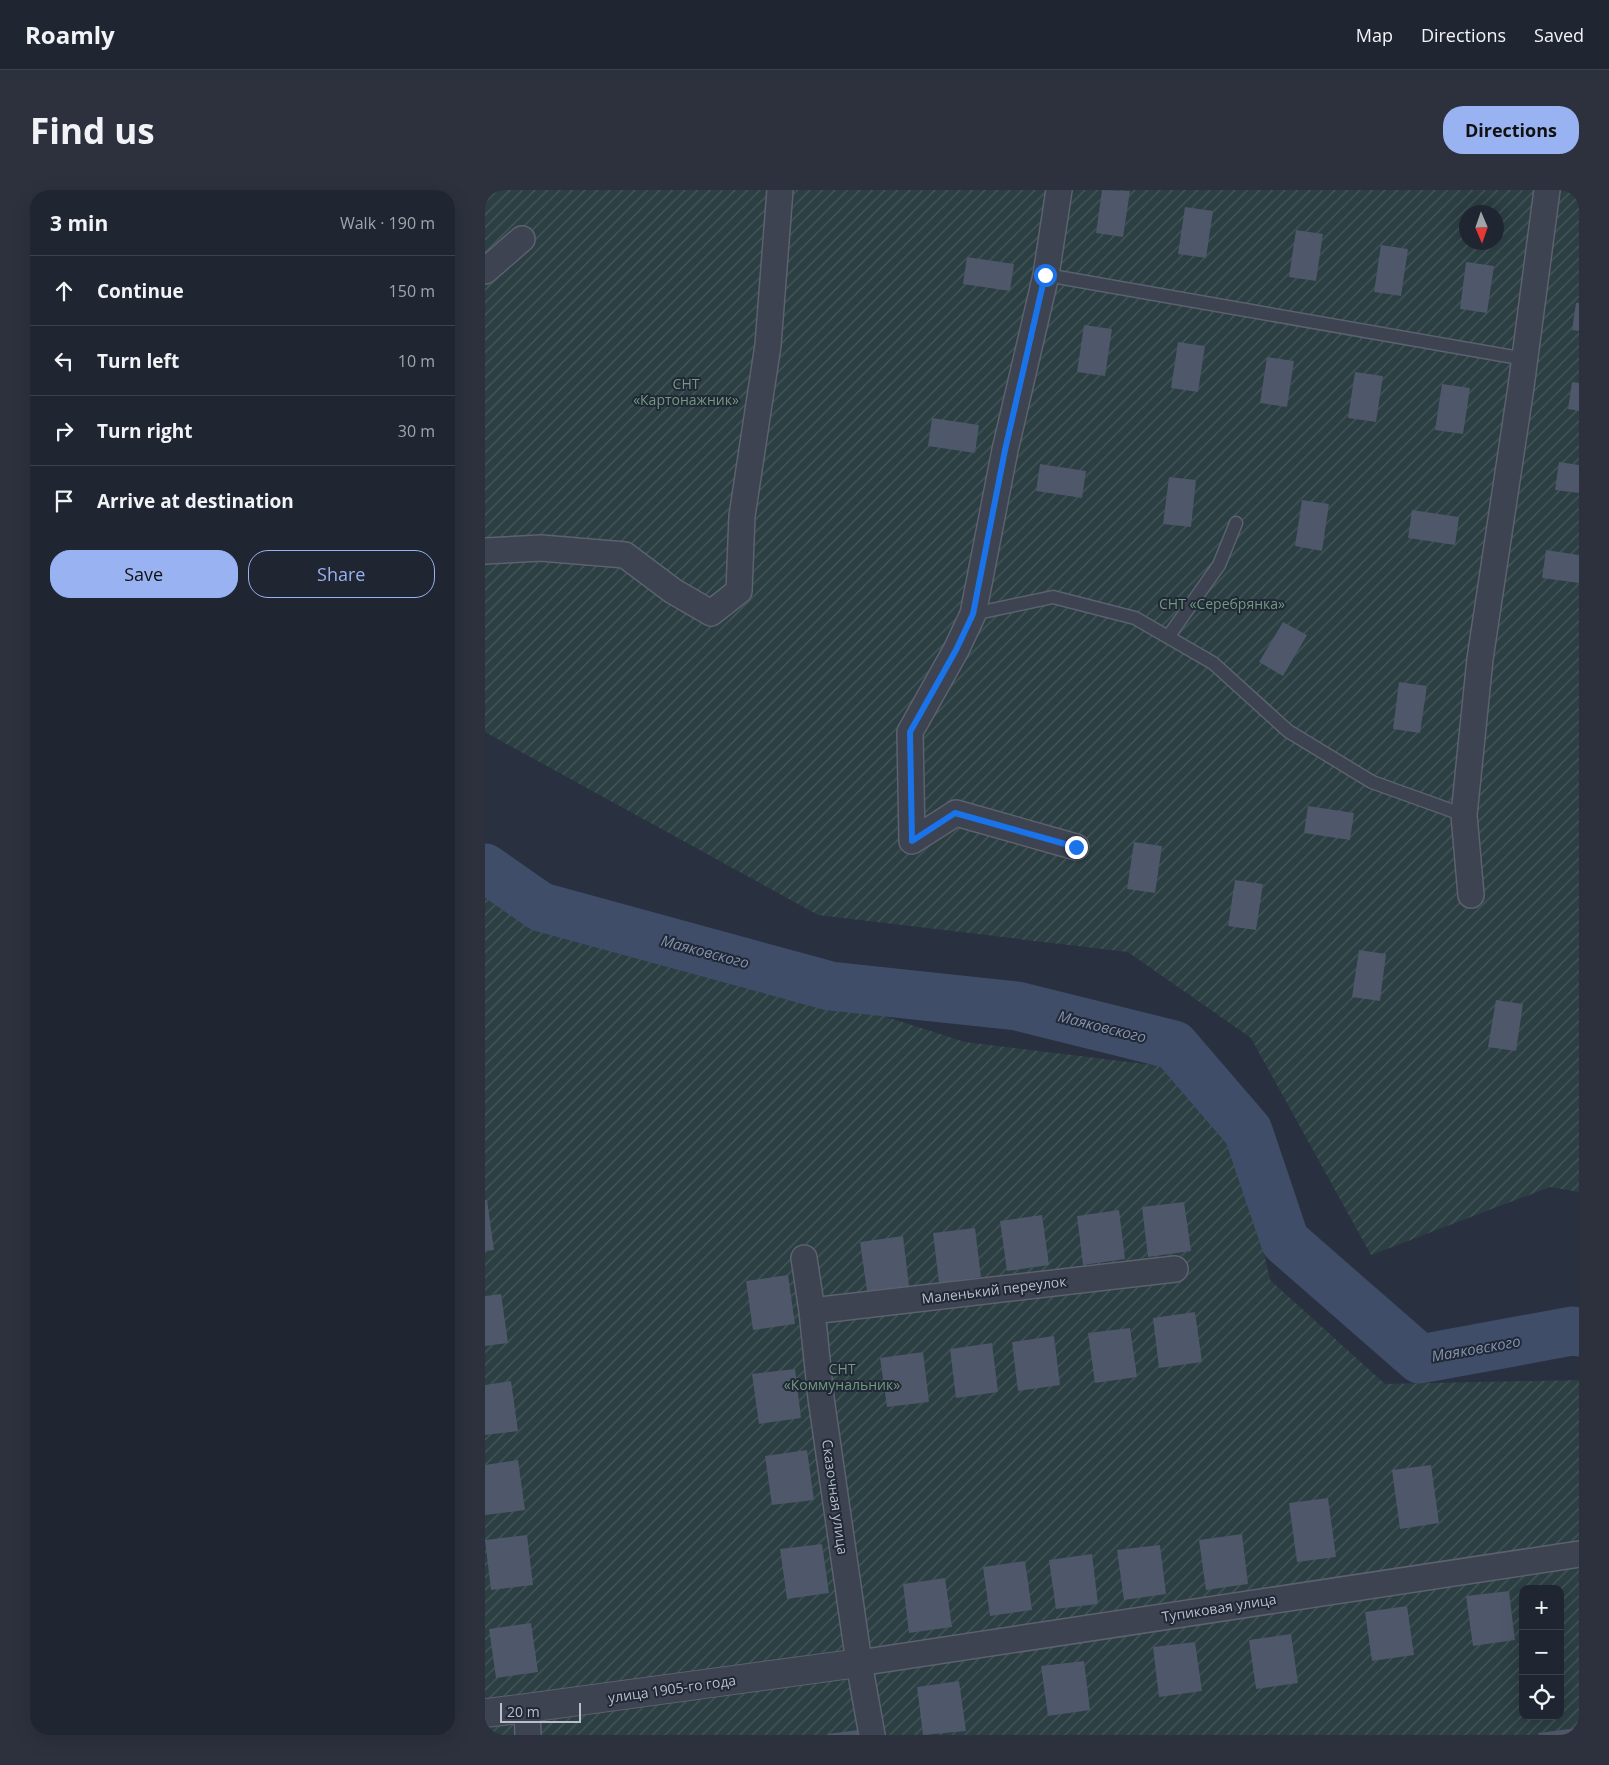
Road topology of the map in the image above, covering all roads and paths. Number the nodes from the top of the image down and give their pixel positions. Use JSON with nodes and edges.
{"nodes":[{"id":1,"x":780,"y":190,"type":"edge"},
{"id":2,"x":1059,"y":190,"type":"edge"},
{"id":3,"x":1547,"y":190,"type":"edge"},
{"id":4,"x":522,"y":239,"type":"dead end"},
{"id":5,"x":485,"y":271,"type":"edge"},
{"id":6,"x":1045,"y":275,"type":"junction"},
{"id":7,"x":1525,"y":359,"type":"junction"},
{"id":8,"x":1235,"y":523,"type":"dead end"},
{"id":9,"x":485,"y":551,"type":"edge"},
{"id":10,"x":973,"y":614,"type":"junction"},
{"id":11,"x":1168,"y":638,"type":"junction"},
{"id":12,"x":1464,"y":816,"type":"junction"},
{"id":13,"x":1076,"y":847,"type":"dead end"},
{"id":14,"x":1471,"y":895,"type":"dead end"},
{"id":15,"x":804,"y":1258,"type":"dead end"},
{"id":16,"x":1175,"y":1269,"type":"dead end"},
{"id":17,"x":812,"y":1311,"type":"junction"},
{"id":18,"x":1579,"y":1554,"type":"edge"},
{"id":19,"x":859,"y":1663,"type":"junction"},
{"id":20,"x":527,"y":1708,"type":"junction"},
{"id":21,"x":485,"y":1712,"type":"edge"},
{"id":22,"x":529,"y":1735,"type":"edge"},
{"id":23,"x":872,"y":1735,"type":"edge"}],
"edges":[{"from":1,"to":9,"type":"street"},
{"from":2,"to":6,"type":"street"},
{"from":3,"to":7,"type":"street"},
{"from":4,"to":5,"type":"street"},
{"from":6,"to":7,"type":"lane"},
{"from":6,"to":10,"type":"street"},
{"from":7,"to":12,"type":"street"},
{"from":8,"to":11,"type":"lane"},
{"from":10,"to":11,"type":"lane"},
{"from":10,"to":13,"type":"street"},
{"from":11,"to":12,"type":"lane"},
{"from":12,"to":14,"type":"street"},
{"from":15,"to":17,"type":"street","name":"Сказочная улица"},
{"from":16,"to":17,"type":"street","name":"Маленький переулок"},
{"from":17,"to":19,"type":"street","name":"Сказочная улица"},
{"from":18,"to":19,"type":"street","name":"Тупиковая улица"},
{"from":19,"to":20,"type":"street","name":"улица 1905-го года"},
{"from":19,"to":23,"type":"street","name":"Сказочная улица"},
{"from":20,"to":21,"type":"street","name":"улица 1905-го года"},
{"from":20,"to":22,"type":"street"}]}
